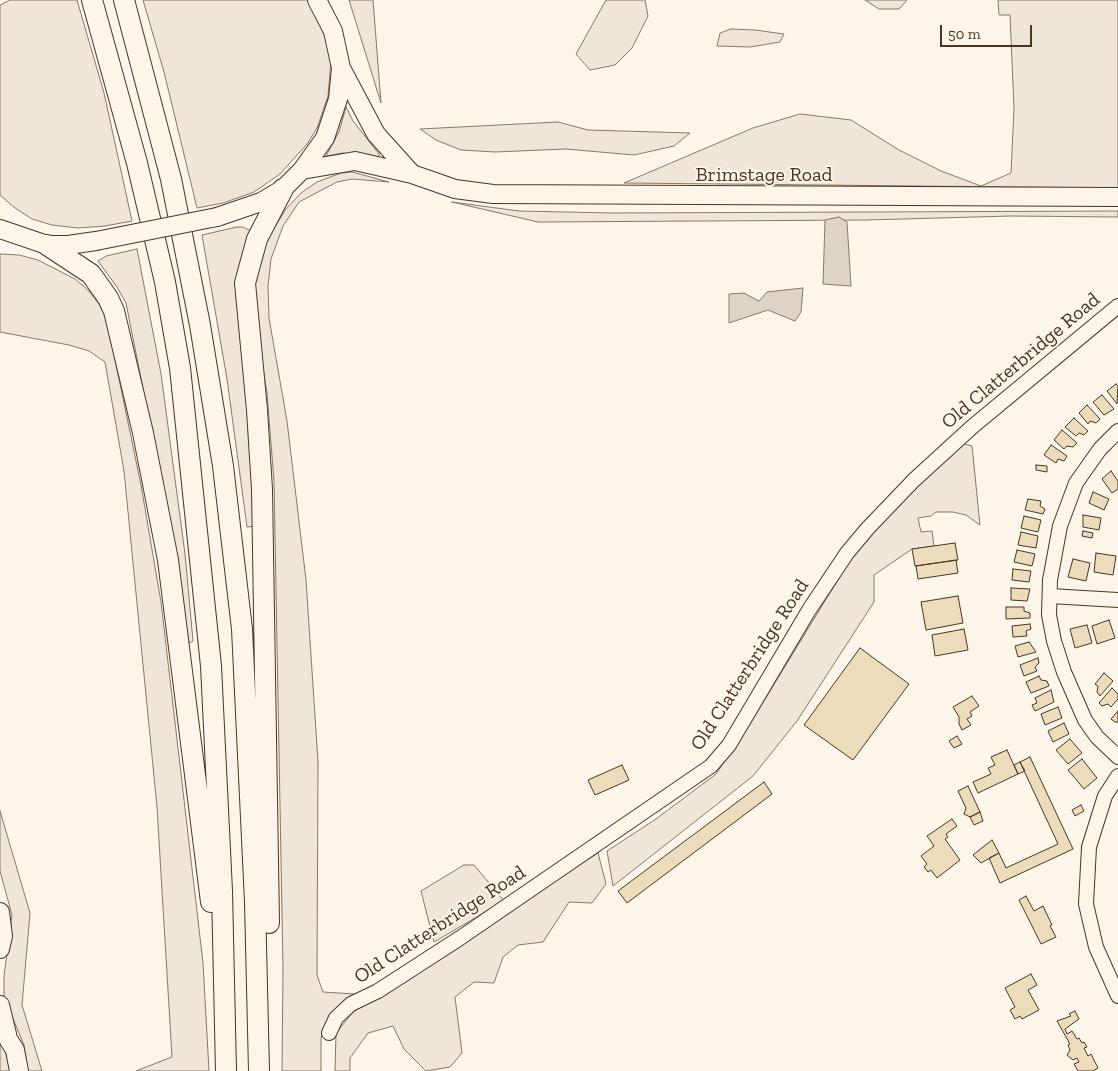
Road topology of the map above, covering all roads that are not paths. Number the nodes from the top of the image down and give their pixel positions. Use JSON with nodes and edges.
{"nodes":[{"id":1,"x":92,"y":0,"type":"edge"},
{"id":2,"x":124,"y":0,"type":"edge"},
{"id":3,"x":320,"y":2,"type":"edge"},
{"id":4,"x":341,"y":68,"type":"junction"},
{"id":5,"x":302,"y":170,"type":"junction"},
{"id":6,"x":412,"y":174,"type":"junction"},
{"id":7,"x":283,"y":189,"type":"junction"},
{"id":8,"x":1118,"y":197,"type":"edge"},
{"id":9,"x":0,"y":229,"type":"edge"},
{"id":10,"x":0,"y":242,"type":"edge"},
{"id":11,"x":40,"y":243,"type":"junction"},
{"id":12,"x":1118,"y":306,"type":"edge"},
{"id":13,"x":1118,"y":432,"type":"edge"},
{"id":14,"x":1050,"y":596,"type":"junction"},
{"id":15,"x":1118,"y":600,"type":"edge"},
{"id":16,"x":1118,"y":757,"type":"edge"},
{"id":17,"x":1118,"y":776,"type":"edge"},
{"id":18,"x":0,"y":912,"type":"edge"},
{"id":19,"x":0,"y":949,"type":"edge"},
{"id":20,"x":1118,"y":996,"type":"edge"},
{"id":21,"x":0,"y":1005,"type":"edge"},
{"id":22,"x":225,"y":1021,"type":"junction"},
{"id":23,"x":3,"y":1030,"type":"edge"},
{"id":24,"x":329,"y":1033,"type":"dead end"},
{"id":25,"x":19,"y":1071,"type":"edge"},
{"id":26,"x":226,"y":1071,"type":"edge"},
{"id":27,"x":259,"y":1071,"type":"edge"}],
"edges":[{"from":1,"to":22,"type":"highway"},
{"from":2,"to":27,"type":"highway"},
{"from":3,"to":4,"type":"main road"},
{"from":4,"to":5,"type":"main road"},
{"from":4,"to":6,"type":"main road","name":"Brimstage Road"},
{"from":5,"to":6,"type":"main road","name":"Brimstage Road"},
{"from":5,"to":7,"type":"main road"},
{"from":6,"to":8,"type":"main road","name":"Brimstage Road"},
{"from":7,"to":11,"type":"main road","bridge":true},
{"from":7,"to":27,"type":"highway"},
{"from":9,"to":11,"type":"main road"},
{"from":10,"to":11,"type":"main road"},
{"from":11,"to":22,"type":"highway"},
{"from":12,"to":24,"type":"street","name":"Old Clatterbridge Road"},
{"from":13,"to":14,"type":"street"},
{"from":14,"to":15,"type":"street"},
{"from":14,"to":16,"type":"street"},
{"from":17,"to":20,"type":"street"},
{"from":18,"to":19,"type":"main road"},
{"from":21,"to":23,"type":"main road"},
{"from":22,"to":26,"type":"highway"},
{"from":23,"to":25,"type":"main road"}]}
